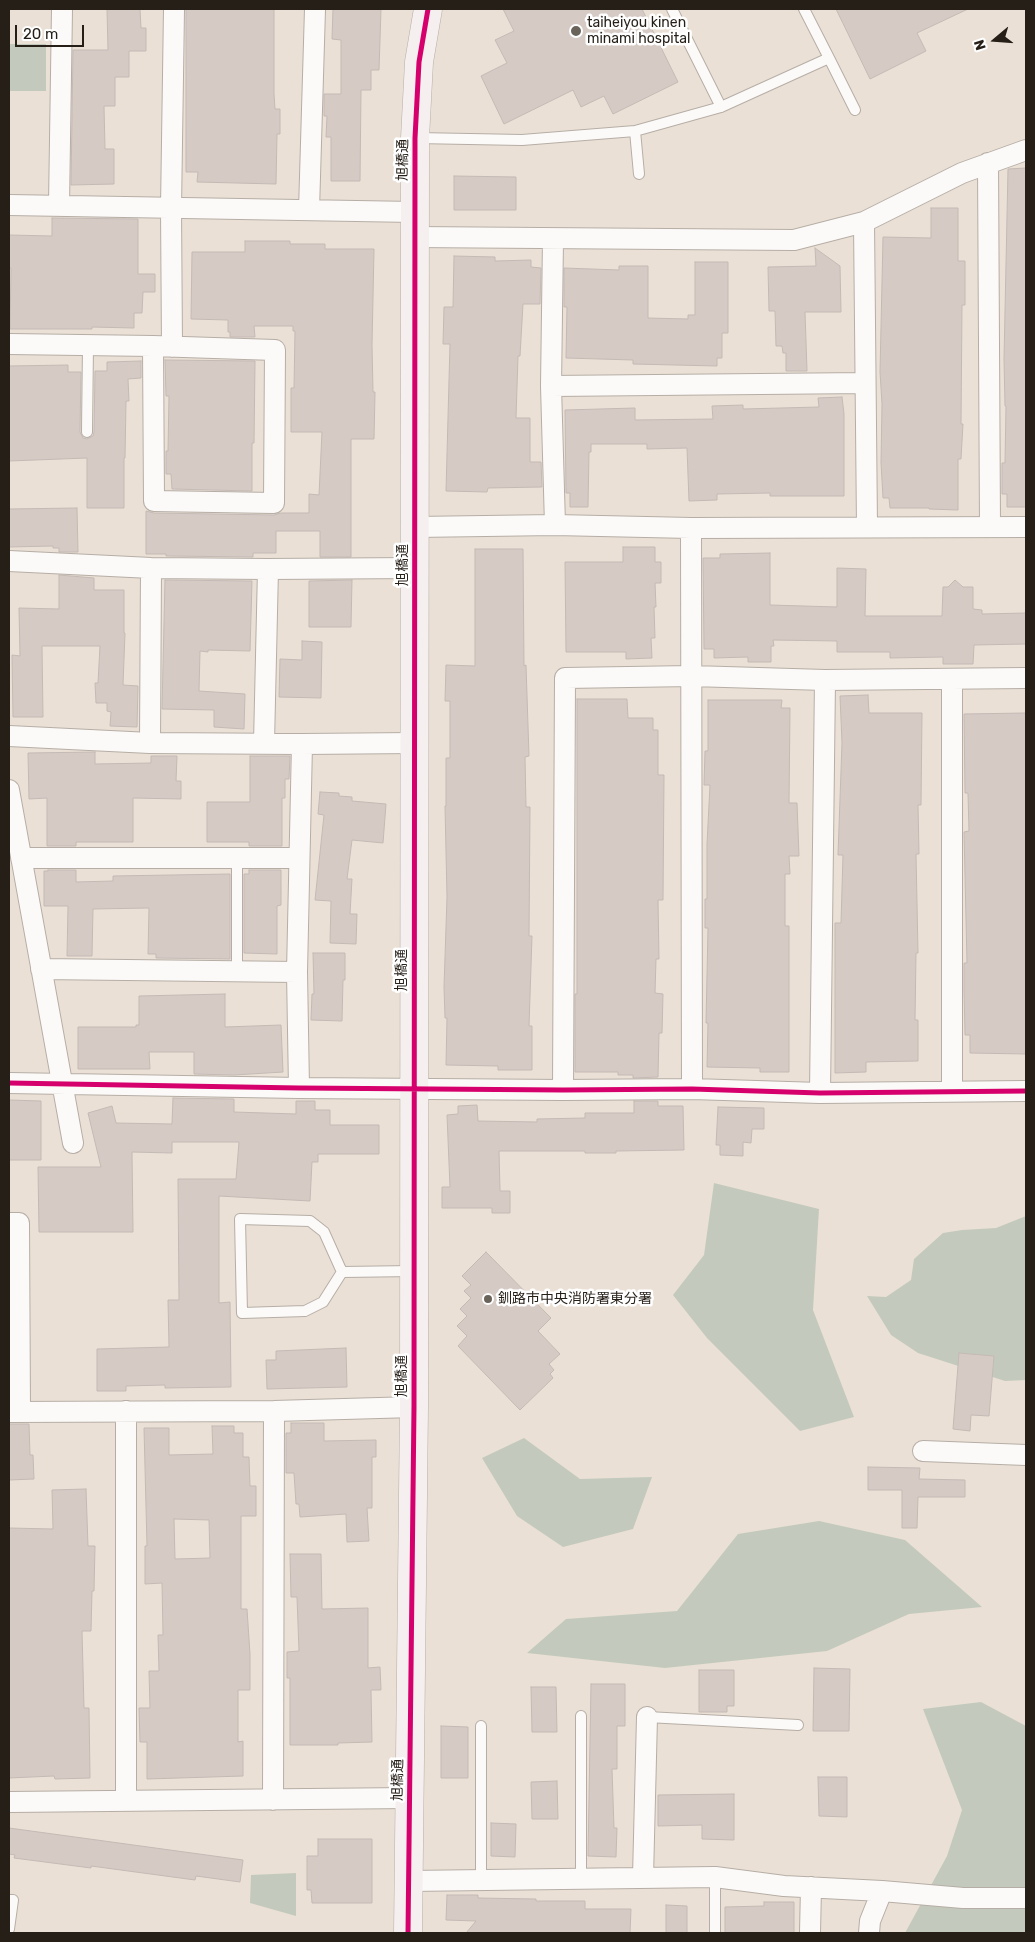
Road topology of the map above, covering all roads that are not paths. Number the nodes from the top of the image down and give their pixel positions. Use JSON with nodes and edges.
{"nodes":[{"id":1,"x":62,"y":9,"type":"edge"},
{"id":2,"x":174,"y":9,"type":"edge"},
{"id":3,"x":315,"y":9,"type":"edge"},
{"id":4,"x":428,"y":9,"type":"edge"},
{"id":5,"x":672,"y":9,"type":"edge"},
{"id":6,"x":804,"y":9,"type":"edge"},
{"id":7,"x":829,"y":58,"type":"junction"},
{"id":8,"x":721,"y":107,"type":"junction"},
{"id":9,"x":855,"y":110,"type":"dead end"},
{"id":10,"x":635,"y":131,"type":"junction"},
{"id":11,"x":415,"y":138,"type":"junction"},
{"id":12,"x":1026,"y":150,"type":"edge"},
{"id":13,"x":988,"y":162,"type":"junction"},
{"id":14,"x":639,"y":174,"type":"dead end"},
{"id":15,"x":9,"y":205,"type":"edge"},
{"id":16,"x":59,"y":206,"type":"junction"},
{"id":17,"x":171,"y":208,"type":"junction"},
{"id":18,"x":309,"y":210,"type":"junction"},
{"id":19,"x":864,"y":222,"type":"junction"},
{"id":20,"x":414,"y":225,"type":"junction"},
{"id":21,"x":553,"y":239,"type":"junction"},
{"id":22,"x":9,"y":344,"type":"edge"},
{"id":23,"x":88,"y":345,"type":"junction"},
{"id":24,"x":162,"y":347,"type":"junction"},
{"id":25,"x":865,"y":382,"type":"junction"},
{"id":26,"x":551,"y":386,"type":"junction"},
{"id":27,"x":87,"y":432,"type":"dead end"},
{"id":28,"x":554,"y":525,"type":"junction"},
{"id":29,"x":990,"y":526,"type":"junction"},
{"id":30,"x":415,"y":527,"type":"junction"},
{"id":31,"x":867,"y":527,"type":"junction"},
{"id":32,"x":1026,"y":527,"type":"edge"},
{"id":33,"x":691,"y":528,"type":"junction"},
{"id":34,"x":9,"y":561,"type":"edge"},
{"id":35,"x":151,"y":568,"type":"junction"},
{"id":36,"x":414,"y":568,"type":"junction"},
{"id":37,"x":268,"y":569,"type":"junction"},
{"id":38,"x":692,"y":676,"type":"junction"},
{"id":39,"x":1026,"y":678,"type":"edge"},
{"id":40,"x":952,"y":679,"type":"junction"},
{"id":41,"x":825,"y":680,"type":"junction"},
{"id":42,"x":9,"y":736,"type":"edge"},
{"id":43,"x":150,"y":743,"type":"junction"},
{"id":44,"x":264,"y":743,"type":"junction"},
{"id":45,"x":415,"y":743,"type":"junction"},
{"id":46,"x":302,"y":744,"type":"junction"},
{"id":47,"x":9,"y":790,"type":"edge"},
{"id":48,"x":21,"y":858,"type":"junction"},
{"id":49,"x":237,"y":858,"type":"junction"},
{"id":50,"x":299,"y":858,"type":"junction"},
{"id":51,"x":41,"y":969,"type":"junction"},
{"id":52,"x":296,"y":972,"type":"junction"},
{"id":53,"x":237,"y":973,"type":"junction"},
{"id":54,"x":9,"y":1083,"type":"edge"},
{"id":55,"x":62,"y":1084,"type":"junction"},
{"id":56,"x":299,"y":1088,"type":"junction"},
{"id":57,"x":413,"y":1088,"type":"junction"},
{"id":58,"x":692,"y":1089,"type":"junction"},
{"id":59,"x":563,"y":1090,"type":"junction"},
{"id":60,"x":952,"y":1091,"type":"junction"},
{"id":61,"x":1026,"y":1091,"type":"edge"},
{"id":62,"x":820,"y":1093,"type":"junction"},
{"id":63,"x":73,"y":1143,"type":"dead end"},
{"id":64,"x":9,"y":1223,"type":"edge"},
{"id":65,"x":414,"y":1271,"type":"junction"},
{"id":66,"x":342,"y":1272,"type":"junction"},
{"id":67,"x":14,"y":1343,"type":"edge"},
{"id":68,"x":414,"y":1406,"type":"junction"},
{"id":69,"x":274,"y":1411,"type":"junction"},
{"id":70,"x":14,"y":1412,"type":"edge"},
{"id":71,"x":126,"y":1412,"type":"junction"},
{"id":72,"x":923,"y":1451,"type":"dead end"},
{"id":73,"x":1026,"y":1455,"type":"edge"},
{"id":74,"x":581,"y":1716,"type":"dead end"},
{"id":75,"x":647,"y":1717,"type":"joint"},
{"id":76,"x":798,"y":1725,"type":"dead end"},
{"id":77,"x":481,"y":1726,"type":"dead end"},
{"id":78,"x":409,"y":1798,"type":"junction"},
{"id":79,"x":126,"y":1800,"type":"junction"},
{"id":80,"x":273,"y":1800,"type":"junction"},
{"id":81,"x":9,"y":1802,"type":"edge"},
{"id":82,"x":643,"y":1877,"type":"junction"},
{"id":83,"x":714,"y":1877,"type":"junction"},
{"id":84,"x":580,"y":1878,"type":"junction"},
{"id":85,"x":409,"y":1880,"type":"junction"},
{"id":86,"x":480,"y":1880,"type":"junction"},
{"id":87,"x":810,"y":1887,"type":"junction"},
{"id":88,"x":882,"y":1891,"type":"junction"},
{"id":89,"x":1026,"y":1898,"type":"edge"},
{"id":90,"x":9,"y":1900,"type":"edge"},
{"id":91,"x":9,"y":1929,"type":"edge"},
{"id":92,"x":408,"y":1933,"type":"edge"},
{"id":93,"x":715,"y":1933,"type":"edge"},
{"id":94,"x":810,"y":1933,"type":"edge"},
{"id":95,"x":869,"y":1933,"type":"edge"}],
"edges":[{"from":1,"to":16,"type":"street"},
{"from":2,"to":17,"type":"street"},
{"from":3,"to":18,"type":"street"},
{"from":4,"to":11,"type":"street","name":"旭橋通"},
{"from":5,"to":8,"type":"lane"},
{"from":6,"to":7,"type":"lane"},
{"from":7,"to":8,"type":"lane"},
{"from":7,"to":9,"type":"lane"},
{"from":8,"to":10,"type":"lane"},
{"from":10,"to":11,"type":"lane"},
{"from":10,"to":14,"type":"lane"},
{"from":11,"to":20,"type":"street","name":"旭橋通"},
{"from":12,"to":13,"type":"street"},
{"from":13,"to":19,"type":"street"},
{"from":13,"to":29,"type":"street"},
{"from":15,"to":16,"type":"street"},
{"from":16,"to":17,"type":"street"},
{"from":17,"to":18,"type":"street"},
{"from":17,"to":24,"type":"street"},
{"from":18,"to":20,"type":"street"},
{"from":19,"to":21,"type":"street"},
{"from":19,"to":25,"type":"street"},
{"from":20,"to":21,"type":"street"},
{"from":20,"to":30,"type":"street","name":"旭橋通"},
{"from":21,"to":26,"type":"street"},
{"from":22,"to":23,"type":"street"},
{"from":23,"to":24,"type":"street"},
{"from":23,"to":27,"type":"lane"},
{"from":24,"to":24,"type":"street"},
{"from":25,"to":26,"type":"street"},
{"from":25,"to":31,"type":"street"},
{"from":26,"to":28,"type":"street"},
{"from":28,"to":30,"type":"street"},
{"from":28,"to":33,"type":"street"},
{"from":29,"to":31,"type":"street"},
{"from":29,"to":32,"type":"street"},
{"from":30,"to":36,"type":"street","name":"旭橋通"},
{"from":31,"to":33,"type":"street"},
{"from":33,"to":38,"type":"street"},
{"from":34,"to":35,"type":"street"},
{"from":35,"to":37,"type":"street"},
{"from":35,"to":43,"type":"street"},
{"from":36,"to":37,"type":"street"},
{"from":36,"to":45,"type":"street","name":"旭橋通"},
{"from":37,"to":44,"type":"street"},
{"from":38,"to":41,"type":"street"},
{"from":38,"to":58,"type":"street"},
{"from":38,"to":59,"type":"street"},
{"from":39,"to":40,"type":"street"},
{"from":40,"to":41,"type":"street"},
{"from":40,"to":60,"type":"street"},
{"from":41,"to":62,"type":"street"},
{"from":42,"to":43,"type":"street"},
{"from":43,"to":44,"type":"street"},
{"from":44,"to":46,"type":"street"},
{"from":45,"to":46,"type":"street"},
{"from":45,"to":57,"type":"street","name":"旭橋通"},
{"from":46,"to":50,"type":"street"},
{"from":47,"to":48,"type":"street"},
{"from":48,"to":49,"type":"street"},
{"from":48,"to":51,"type":"street"},
{"from":49,"to":50,"type":"street"},
{"from":49,"to":53,"type":"lane"},
{"from":50,"to":52,"type":"street"},
{"from":51,"to":53,"type":"street"},
{"from":51,"to":55,"type":"street"},
{"from":52,"to":53,"type":"street"},
{"from":52,"to":56,"type":"street"},
{"from":54,"to":55,"type":"street"},
{"from":55,"to":56,"type":"street"},
{"from":55,"to":63,"type":"street"},
{"from":56,"to":57,"type":"street"},
{"from":57,"to":59,"type":"street"},
{"from":57,"to":65,"type":"street","name":"旭橋通"},
{"from":58,"to":59,"type":"street"},
{"from":58,"to":62,"type":"street"},
{"from":60,"to":61,"type":"street"},
{"from":60,"to":62,"type":"street"},
{"from":64,"to":67,"type":"street"},
{"from":65,"to":66,"type":"lane"},
{"from":65,"to":68,"type":"street","name":"旭橋通"},
{"from":66,"to":66,"type":"lane"},
{"from":67,"to":70,"type":"street"},
{"from":68,"to":69,"type":"street"},
{"from":68,"to":78,"type":"street","name":"旭橋通"},
{"from":69,"to":71,"type":"street"},
{"from":69,"to":80,"type":"street"},
{"from":70,"to":71,"type":"street"},
{"from":71,"to":79,"type":"street"},
{"from":72,"to":73,"type":"street"},
{"from":74,"to":84,"type":"lane"},
{"from":75,"to":76,"type":"lane"},
{"from":75,"to":82,"type":"street"},
{"from":77,"to":86,"type":"lane"},
{"from":78,"to":80,"type":"street"},
{"from":78,"to":85,"type":"street","name":"旭橋通"},
{"from":79,"to":80,"type":"street"},
{"from":79,"to":81,"type":"street"},
{"from":82,"to":83,"type":"street"},
{"from":82,"to":84,"type":"street"},
{"from":83,"to":87,"type":"street"},
{"from":83,"to":93,"type":"lane"},
{"from":84,"to":86,"type":"street"},
{"from":85,"to":86,"type":"street"},
{"from":85,"to":92,"type":"street","name":"旭橋通"},
{"from":87,"to":88,"type":"street"},
{"from":87,"to":94,"type":"street"},
{"from":88,"to":89,"type":"street"},
{"from":88,"to":95,"type":"street"},
{"from":90,"to":91,"type":"lane"}]}
